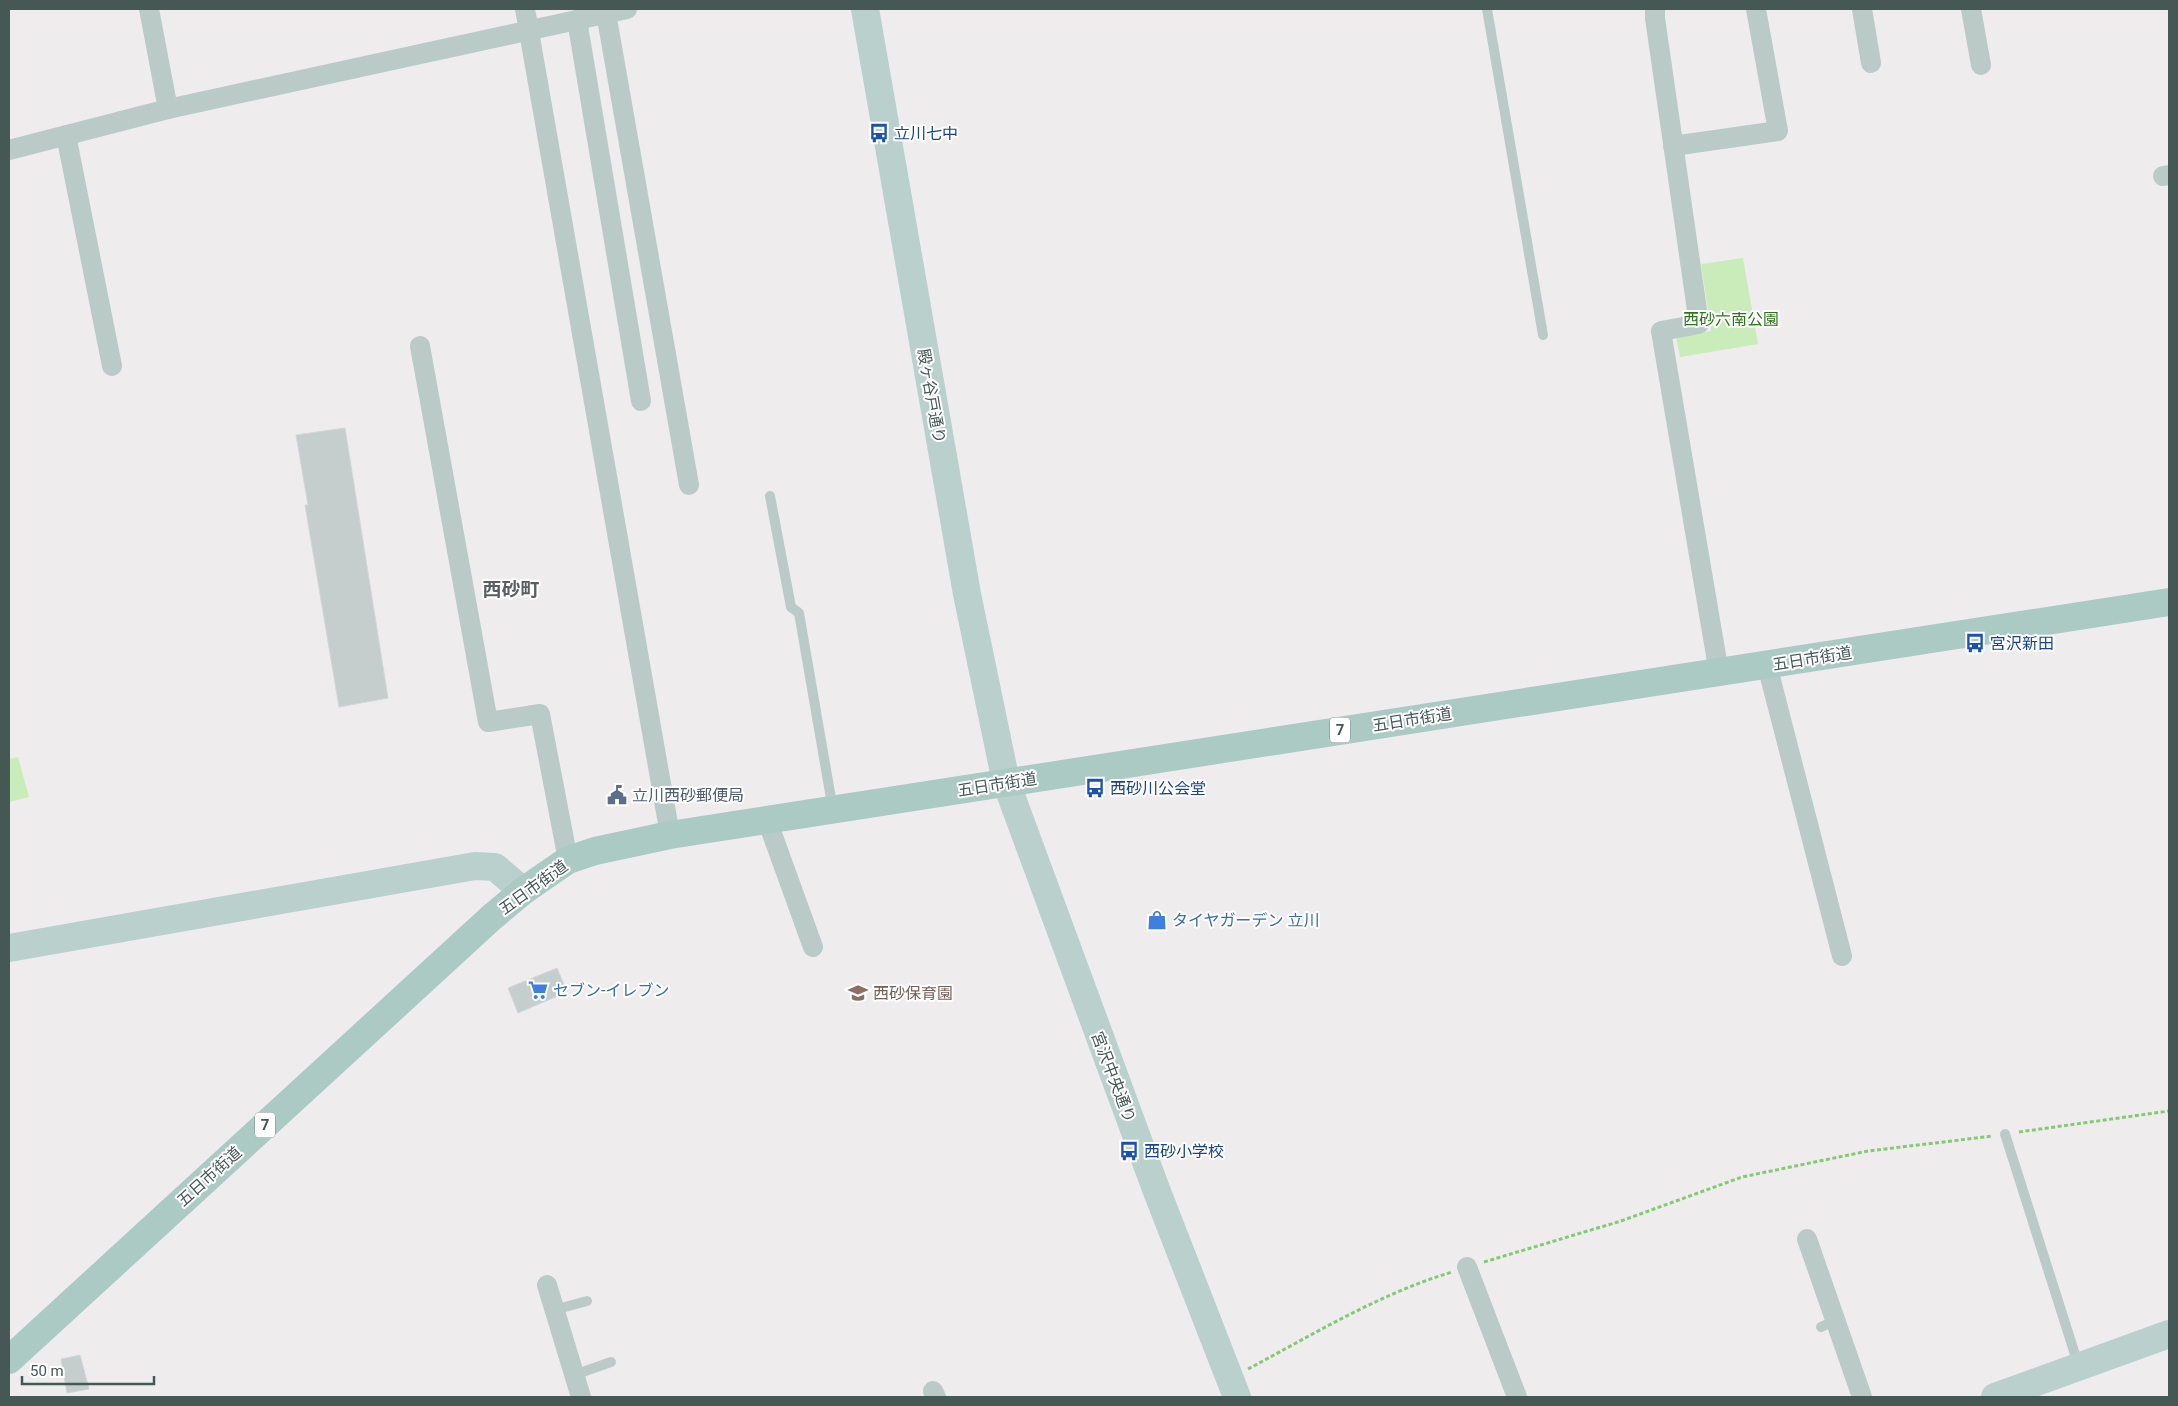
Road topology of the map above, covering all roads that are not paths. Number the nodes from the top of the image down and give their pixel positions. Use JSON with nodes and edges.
{"nodes":[{"id":1,"x":149,"y":9,"type":"edge"},
{"id":2,"x":525,"y":9,"type":"edge"},
{"id":3,"x":627,"y":9,"type":"edge"},
{"id":4,"x":865,"y":9,"type":"edge"},
{"id":5,"x":1487,"y":9,"type":"edge"},
{"id":6,"x":1655,"y":9,"type":"edge"},
{"id":7,"x":1756,"y":9,"type":"edge"},
{"id":8,"x":1862,"y":9,"type":"edge"},
{"id":9,"x":1971,"y":9,"type":"edge"},
{"id":10,"x":606,"y":13,"type":"junction"},
{"id":11,"x":577,"y":20,"type":"junction"},
{"id":12,"x":528,"y":32,"type":"junction"},
{"id":13,"x":1871,"y":62,"type":"dead end"},
{"id":14,"x":1981,"y":65,"type":"dead end"},
{"id":15,"x":168,"y":109,"type":"junction"},
{"id":16,"x":66,"y":135,"type":"junction"},
{"id":17,"x":1673,"y":146,"type":"junction"},
{"id":18,"x":9,"y":150,"type":"edge"},
{"id":19,"x":662,"y":330,"type":"junction"},
{"id":20,"x":630,"y":335,"type":"junction"},
{"id":21,"x":1543,"y":335,"type":"dead end"},
{"id":22,"x":420,"y":346,"type":"dead end"},
{"id":23,"x":112,"y":366,"type":"dead end"},
{"id":24,"x":641,"y":401,"type":"dead end"},
{"id":25,"x":689,"y":485,"type":"dead end"},
{"id":26,"x":770,"y":496,"type":"dead end"},
{"id":27,"x":2169,"y":602,"type":"edge"},
{"id":28,"x":1768,"y":665,"type":"junction"},
{"id":29,"x":1719,"y":673,"type":"junction"},
{"id":30,"x":1006,"y":782,"type":"junction"},
{"id":31,"x":833,"y":810,"type":"junction"},
{"id":32,"x":767,"y":820,"type":"junction"},
{"id":33,"x":670,"y":835,"type":"junction"},
{"id":34,"x":568,"y":860,"type":"junction"},
{"id":35,"x":523,"y":891,"type":"junction"},
{"id":36,"x":813,"y":947,"type":"dead end"},
{"id":37,"x":9,"y":948,"type":"edge"},
{"id":38,"x":1842,"y":956,"type":"dead end"},
{"id":39,"x":2005,"y":1134,"type":"road end"},
{"id":40,"x":1807,"y":1239,"type":"dead end"},
{"id":41,"x":1467,"y":1267,"type":"road end"},
{"id":42,"x":547,"y":1285,"type":"dead end"},
{"id":43,"x":587,"y":1301,"type":"dead end"},
{"id":44,"x":554,"y":1310,"type":"junction"},
{"id":45,"x":2169,"y":1334,"type":"edge"},
{"id":46,"x":9,"y":1360,"type":"edge"},
{"id":47,"x":611,"y":1362,"type":"dead end"},
{"id":48,"x":2079,"y":1367,"type":"junction"},
{"id":49,"x":574,"y":1375,"type":"junction"},
{"id":50,"x":1233,"y":1388,"type":"edge"},
{"id":51,"x":580,"y":1397,"type":"edge"},
{"id":52,"x":1517,"y":1397,"type":"edge"},
{"id":53,"x":1862,"y":1397,"type":"edge"},
{"id":54,"x":1995,"y":1397,"type":"edge"}],
"edges":[{"from":1,"to":15,"type":"street"},
{"from":2,"to":12,"type":"street"},
{"from":3,"to":10,"type":"street"},
{"from":4,"to":30,"type":"street","name":"殿ヶ谷戸通り"},
{"from":5,"to":21,"type":"lane"},
{"from":6,"to":17,"type":"street"},
{"from":7,"to":17,"type":"street"},
{"from":8,"to":13,"type":"street"},
{"from":9,"to":14,"type":"street"},
{"from":10,"to":11,"type":"street"},
{"from":10,"to":19,"type":"street"},
{"from":11,"to":12,"type":"street"},
{"from":11,"to":20,"type":"street"},
{"from":12,"to":15,"type":"street"},
{"from":12,"to":33,"type":"street"},
{"from":15,"to":16,"type":"street"},
{"from":16,"to":18,"type":"street"},
{"from":16,"to":23,"type":"street"},
{"from":17,"to":29,"type":"street"},
{"from":19,"to":20,"type":"street"},
{"from":19,"to":25,"type":"street"},
{"from":20,"to":24,"type":"street"},
{"from":22,"to":34,"type":"street"},
{"from":26,"to":31,"type":"lane"},
{"from":27,"to":28,"type":"main road","name":"五日市街道","number":"7"},
{"from":28,"to":29,"type":"main road","name":"五日市街道","number":"7"},
{"from":28,"to":38,"type":"street"},
{"from":29,"to":30,"type":"main road","name":"五日市街道","number":"7"},
{"from":30,"to":31,"type":"main road","name":"五日市街道","number":"7"},
{"from":30,"to":50,"type":"street","name":"宮沢中央通り"},
{"from":31,"to":32,"type":"main road","name":"五日市街道","number":"7"},
{"from":32,"to":33,"type":"main road","name":"五日市街道","number":"7"},
{"from":32,"to":36,"type":"street"},
{"from":33,"to":34,"type":"main road","name":"五日市街道","number":"7"},
{"from":34,"to":35,"type":"main road","name":"五日市街道","number":"7"},
{"from":35,"to":37,"type":"street"},
{"from":35,"to":46,"type":"main road","name":"五日市街道","number":"7"},
{"from":39,"to":48,"type":"lane"},
{"from":40,"to":53,"type":"street"},
{"from":41,"to":52,"type":"street"},
{"from":42,"to":44,"type":"street"},
{"from":43,"to":44,"type":"lane"},
{"from":44,"to":49,"type":"street"},
{"from":45,"to":48,"type":"street"},
{"from":47,"to":49,"type":"lane"},
{"from":48,"to":54,"type":"street"},
{"from":49,"to":51,"type":"street"}]}
